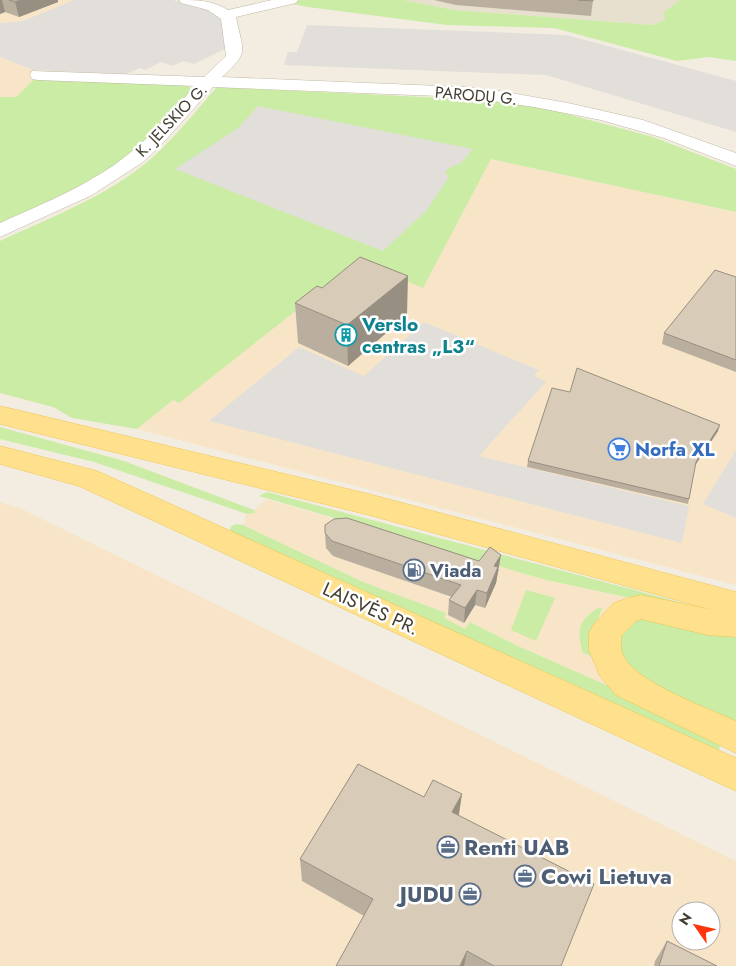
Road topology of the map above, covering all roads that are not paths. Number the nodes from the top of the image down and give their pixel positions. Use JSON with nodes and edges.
{"nodes":[{"id":1,"x":186,"y":0,"type":"edge"},
{"id":2,"x":290,"y":0,"type":"edge"},
{"id":3,"x":226,"y":15,"type":"junction"},
{"id":4,"x":38,"y":75,"type":"dead end"},
{"id":5,"x":208,"y":82,"type":"junction"},
{"id":6,"x":736,"y":160,"type":"edge"},
{"id":7,"x":0,"y":231,"type":"edge"},
{"id":8,"x":0,"y":415,"type":"edge"},
{"id":9,"x":0,"y":455,"type":"edge"},
{"id":10,"x":736,"y":604,"type":"edge"},
{"id":11,"x":736,"y":624,"type":"edge"},
{"id":12,"x":736,"y":738,"type":"edge"},
{"id":13,"x":736,"y":775,"type":"edge"}],
"edges":[{"from":1,"to":3,"type":"street"},
{"from":2,"to":3,"type":"street"},
{"from":3,"to":5,"type":"street","name":"K. JELSKIO G."},
{"from":4,"to":5,"type":"street","name":"PARODŲ G."},
{"from":5,"to":6,"type":"street","name":"PARODŲ G."},
{"from":5,"to":7,"type":"street","name":"K. JELSKIO G."},
{"from":8,"to":10,"type":"main road"},
{"from":9,"to":13,"type":"main road","name":"LAISVĖS PR."},
{"from":11,"to":12,"type":"main road"}]}
